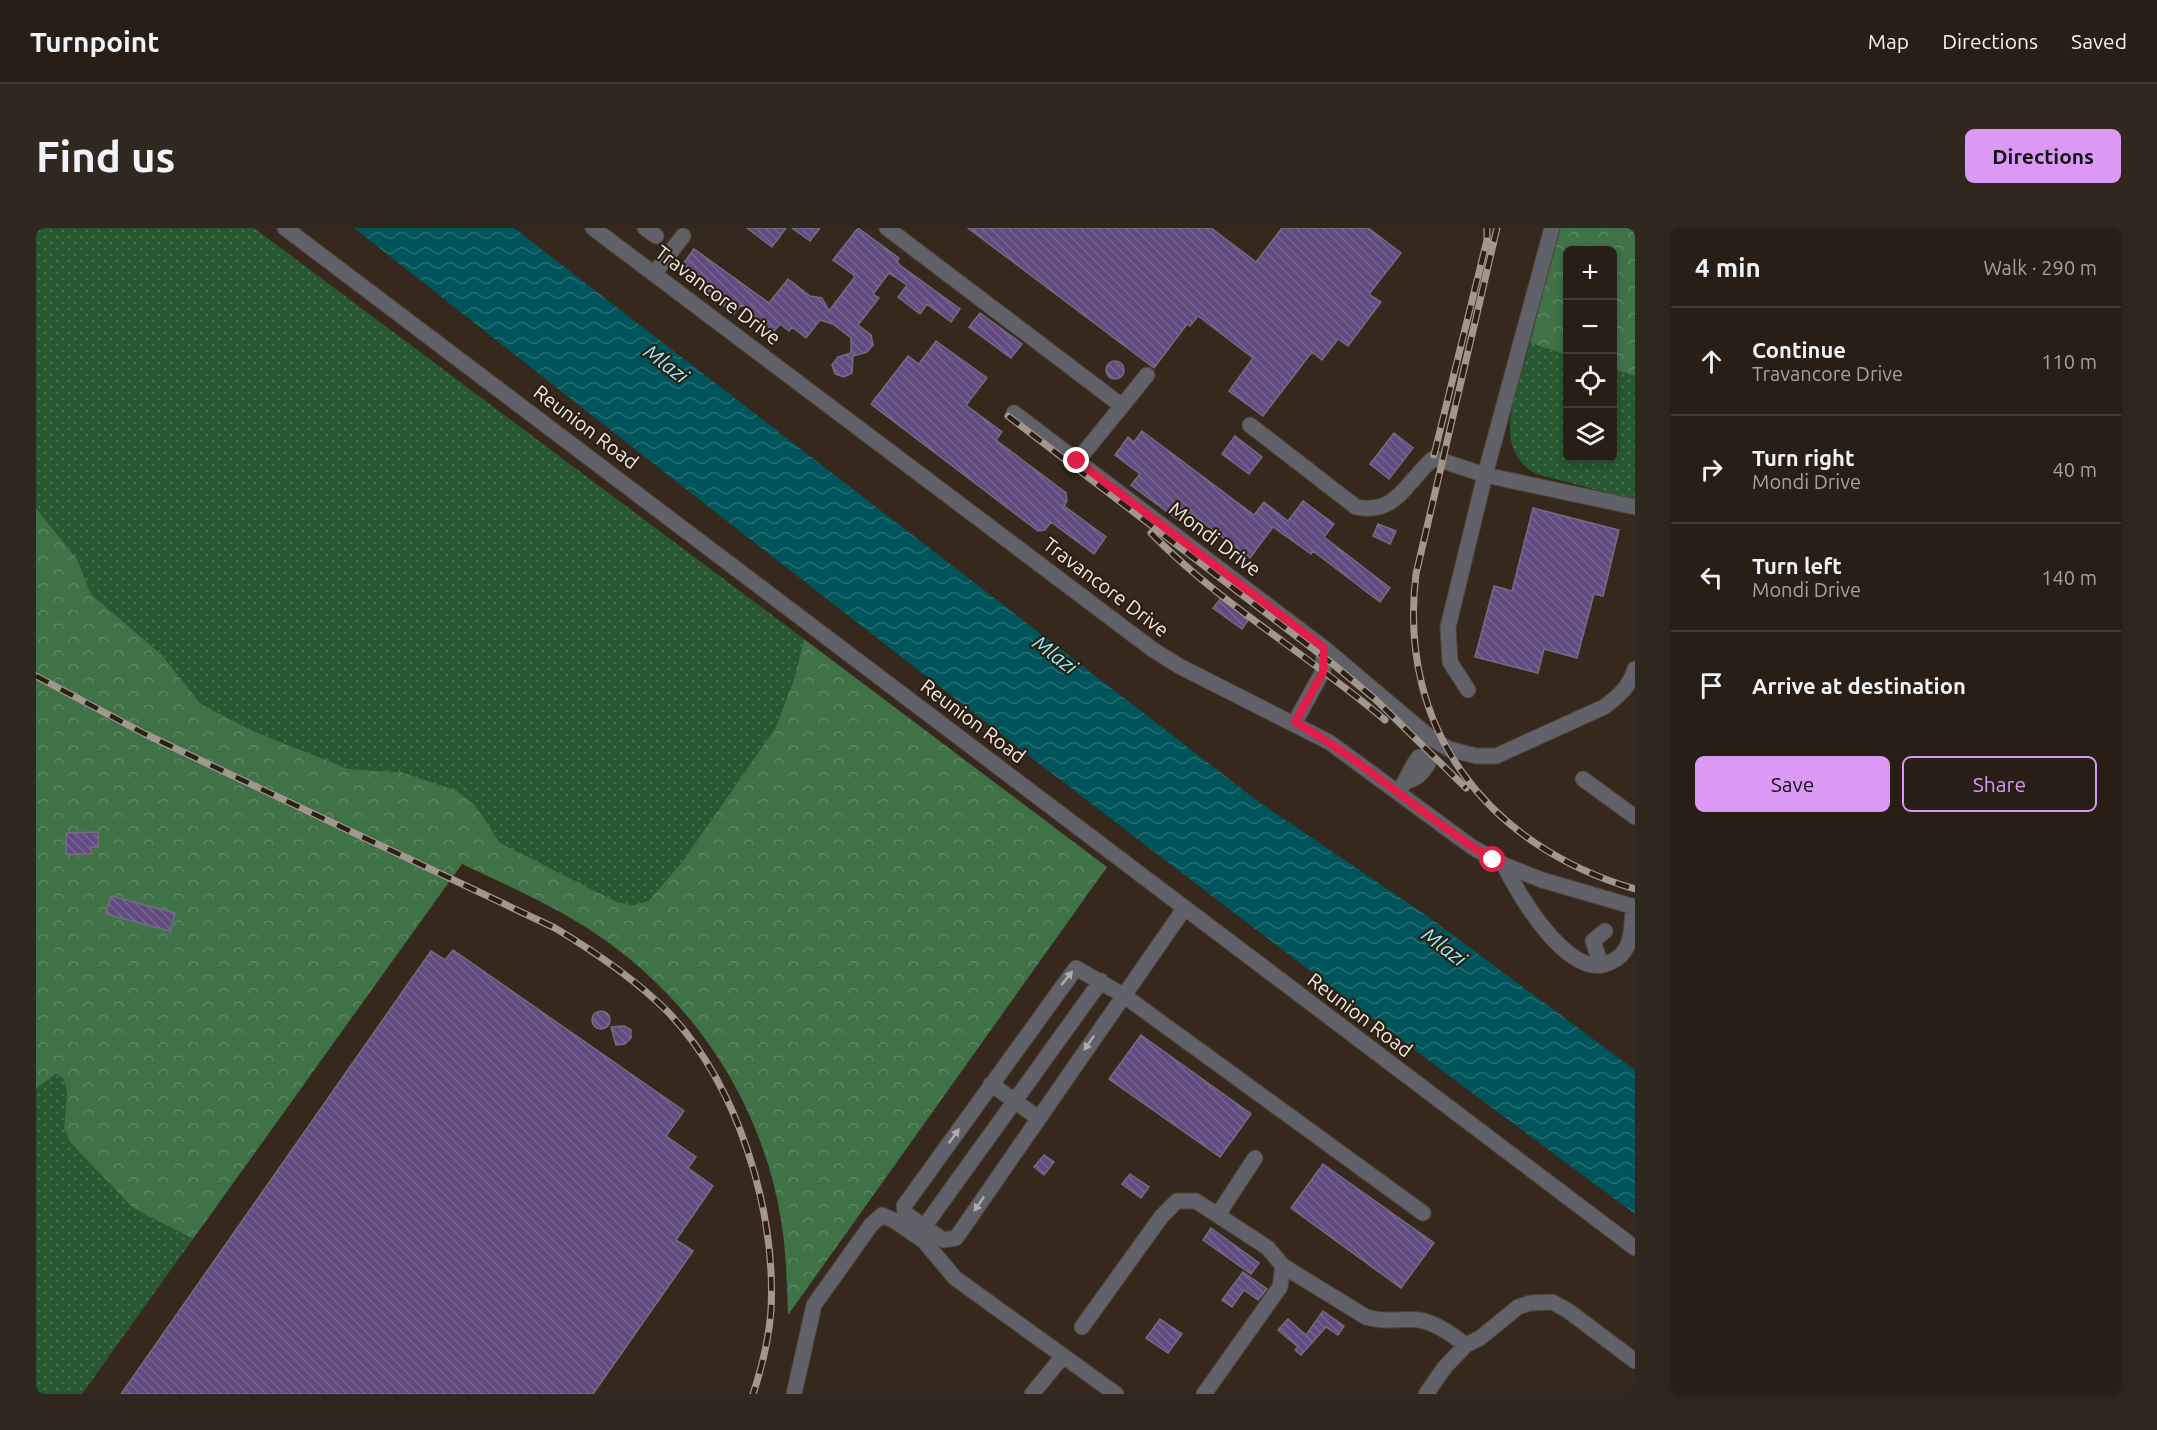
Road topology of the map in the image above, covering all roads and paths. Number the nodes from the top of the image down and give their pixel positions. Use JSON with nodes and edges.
{"nodes":[{"id":1,"x":285,"y":228,"type":"edge"},
{"id":2,"x":593,"y":228,"type":"edge"},
{"id":3,"x":887,"y":228,"type":"edge"},
{"id":4,"x":1552,"y":228,"type":"edge"},
{"id":5,"x":683,"y":236,"type":"dead end"},
{"id":6,"x":654,"y":274,"type":"junction"},
{"id":7,"x":1147,"y":375,"type":"dead end"},
{"id":8,"x":1122,"y":406,"type":"junction"},
{"id":9,"x":1014,"y":413,"type":"dead end"},
{"id":10,"x":1250,"y":425,"type":"dead end"},
{"id":11,"x":1077,"y":461,"type":"junction"},
{"id":12,"x":1485,"y":475,"type":"junction"},
{"id":13,"x":1635,"y":507,"type":"edge"},
{"id":14,"x":1324,"y":648,"type":"junction"},
{"id":15,"x":1635,"y":669,"type":"edge"},
{"id":16,"x":1468,"y":690,"type":"dead end"},
{"id":17,"x":1295,"y":722,"type":"junction"},
{"id":18,"x":1438,"y":742,"type":"junction"},
{"id":19,"x":1583,"y":779,"type":"dead end"},
{"id":20,"x":1403,"y":786,"type":"junction"},
{"id":21,"x":1632,"y":812,"type":"edge"},
{"id":22,"x":1504,"y":865,"type":"junction"},
{"id":23,"x":1634,"y":907,"type":"edge"},
{"id":24,"x":1184,"y":909,"type":"junction"},
{"id":25,"x":1605,"y":931,"type":"dead end"},
{"id":26,"x":1601,"y":965,"type":"junction"},
{"id":27,"x":1101,"y":981,"type":"junction"},
{"id":28,"x":1123,"y":995,"type":"junction"},
{"id":29,"x":991,"y":1084,"type":"junction"},
{"id":30,"x":1016,"y":1102,"type":"junction"},
{"id":31,"x":1038,"y":1118,"type":"junction"},
{"id":32,"x":1255,"y":1158,"type":"dead end"},
{"id":33,"x":1219,"y":1213,"type":"junction"},
{"id":34,"x":1423,"y":1213,"type":"dead end"},
{"id":35,"x":924,"y":1227,"type":"junction"},
{"id":36,"x":1635,"y":1248,"type":"edge"},
{"id":37,"x":1283,"y":1266,"type":"junction"},
{"id":38,"x":1082,"y":1327,"type":"dead end"},
{"id":39,"x":1466,"y":1345,"type":"junction"},
{"id":40,"x":1063,"y":1356,"type":"junction"},
{"id":41,"x":1635,"y":1361,"type":"edge"},
{"id":42,"x":794,"y":1394,"type":"edge"},
{"id":43,"x":1032,"y":1394,"type":"edge"},
{"id":44,"x":1116,"y":1394,"type":"edge"},
{"id":45,"x":1204,"y":1394,"type":"edge"},
{"id":46,"x":1426,"y":1394,"type":"edge"}],
"edges":[{"from":1,"to":24,"type":"street","name":"Reunion Road"},
{"from":2,"to":6,"type":"street","name":"Travancore Drive"},
{"from":3,"to":8,"type":"street"},
{"from":4,"to":12,"type":"street"},
{"from":5,"to":6,"type":"street"},
{"from":6,"to":17,"type":"street","name":"Travancore Drive"},
{"from":7,"to":8,"type":"street"},
{"from":8,"to":11,"type":"street"},
{"from":9,"to":11,"type":"street","name":"Mondi Drive"},
{"from":10,"to":12,"type":"street"},
{"from":11,"to":14,"type":"street","name":"Mondi Drive"},
{"from":12,"to":13,"type":"street"},
{"from":12,"to":16,"type":"street"},
{"from":14,"to":17,"type":"street"},
{"from":14,"to":18,"type":"street","name":"Mondi Drive"},
{"from":15,"to":18,"type":"street","name":"Mondi Drive"},
{"from":17,"to":20,"type":"street","name":"Travancore Drive"},
{"from":18,"to":20,"type":"street"},
{"from":19,"to":21,"type":"street"},
{"from":20,"to":22,"type":"street","name":"Travancore Drive"},
{"from":22,"to":23,"type":"street","name":"Travancore Drive"},
{"from":22,"to":26,"type":"street"},
{"from":23,"to":26,"type":"street"},
{"from":24,"to":28,"type":"street"},
{"from":24,"to":36,"type":"street","name":"Reunion Road"},
{"from":25,"to":26,"type":"street"},
{"from":27,"to":28,"type":"street"},
{"from":29,"to":27,"type":"street","one_way":true},
{"from":27,"to":30,"type":"street"},
{"from":28,"to":31,"type":"street","one_way":true},
{"from":28,"to":34,"type":"street"},
{"from":29,"to":30,"type":"street"},
{"from":35,"to":29,"type":"street","one_way":true},
{"from":30,"to":31,"type":"street"},
{"from":30,"to":35,"type":"street"},
{"from":31,"to":35,"type":"street","one_way":true},
{"from":32,"to":33,"type":"street"},
{"from":33,"to":37,"type":"street"},
{"from":33,"to":38,"type":"street"},
{"from":37,"to":39,"type":"street"},
{"from":37,"to":45,"type":"street"},
{"from":39,"to":41,"type":"street"},
{"from":39,"to":46,"type":"street"},
{"from":40,"to":42,"type":"street"},
{"from":40,"to":43,"type":"street"},
{"from":40,"to":44,"type":"street"}]}
